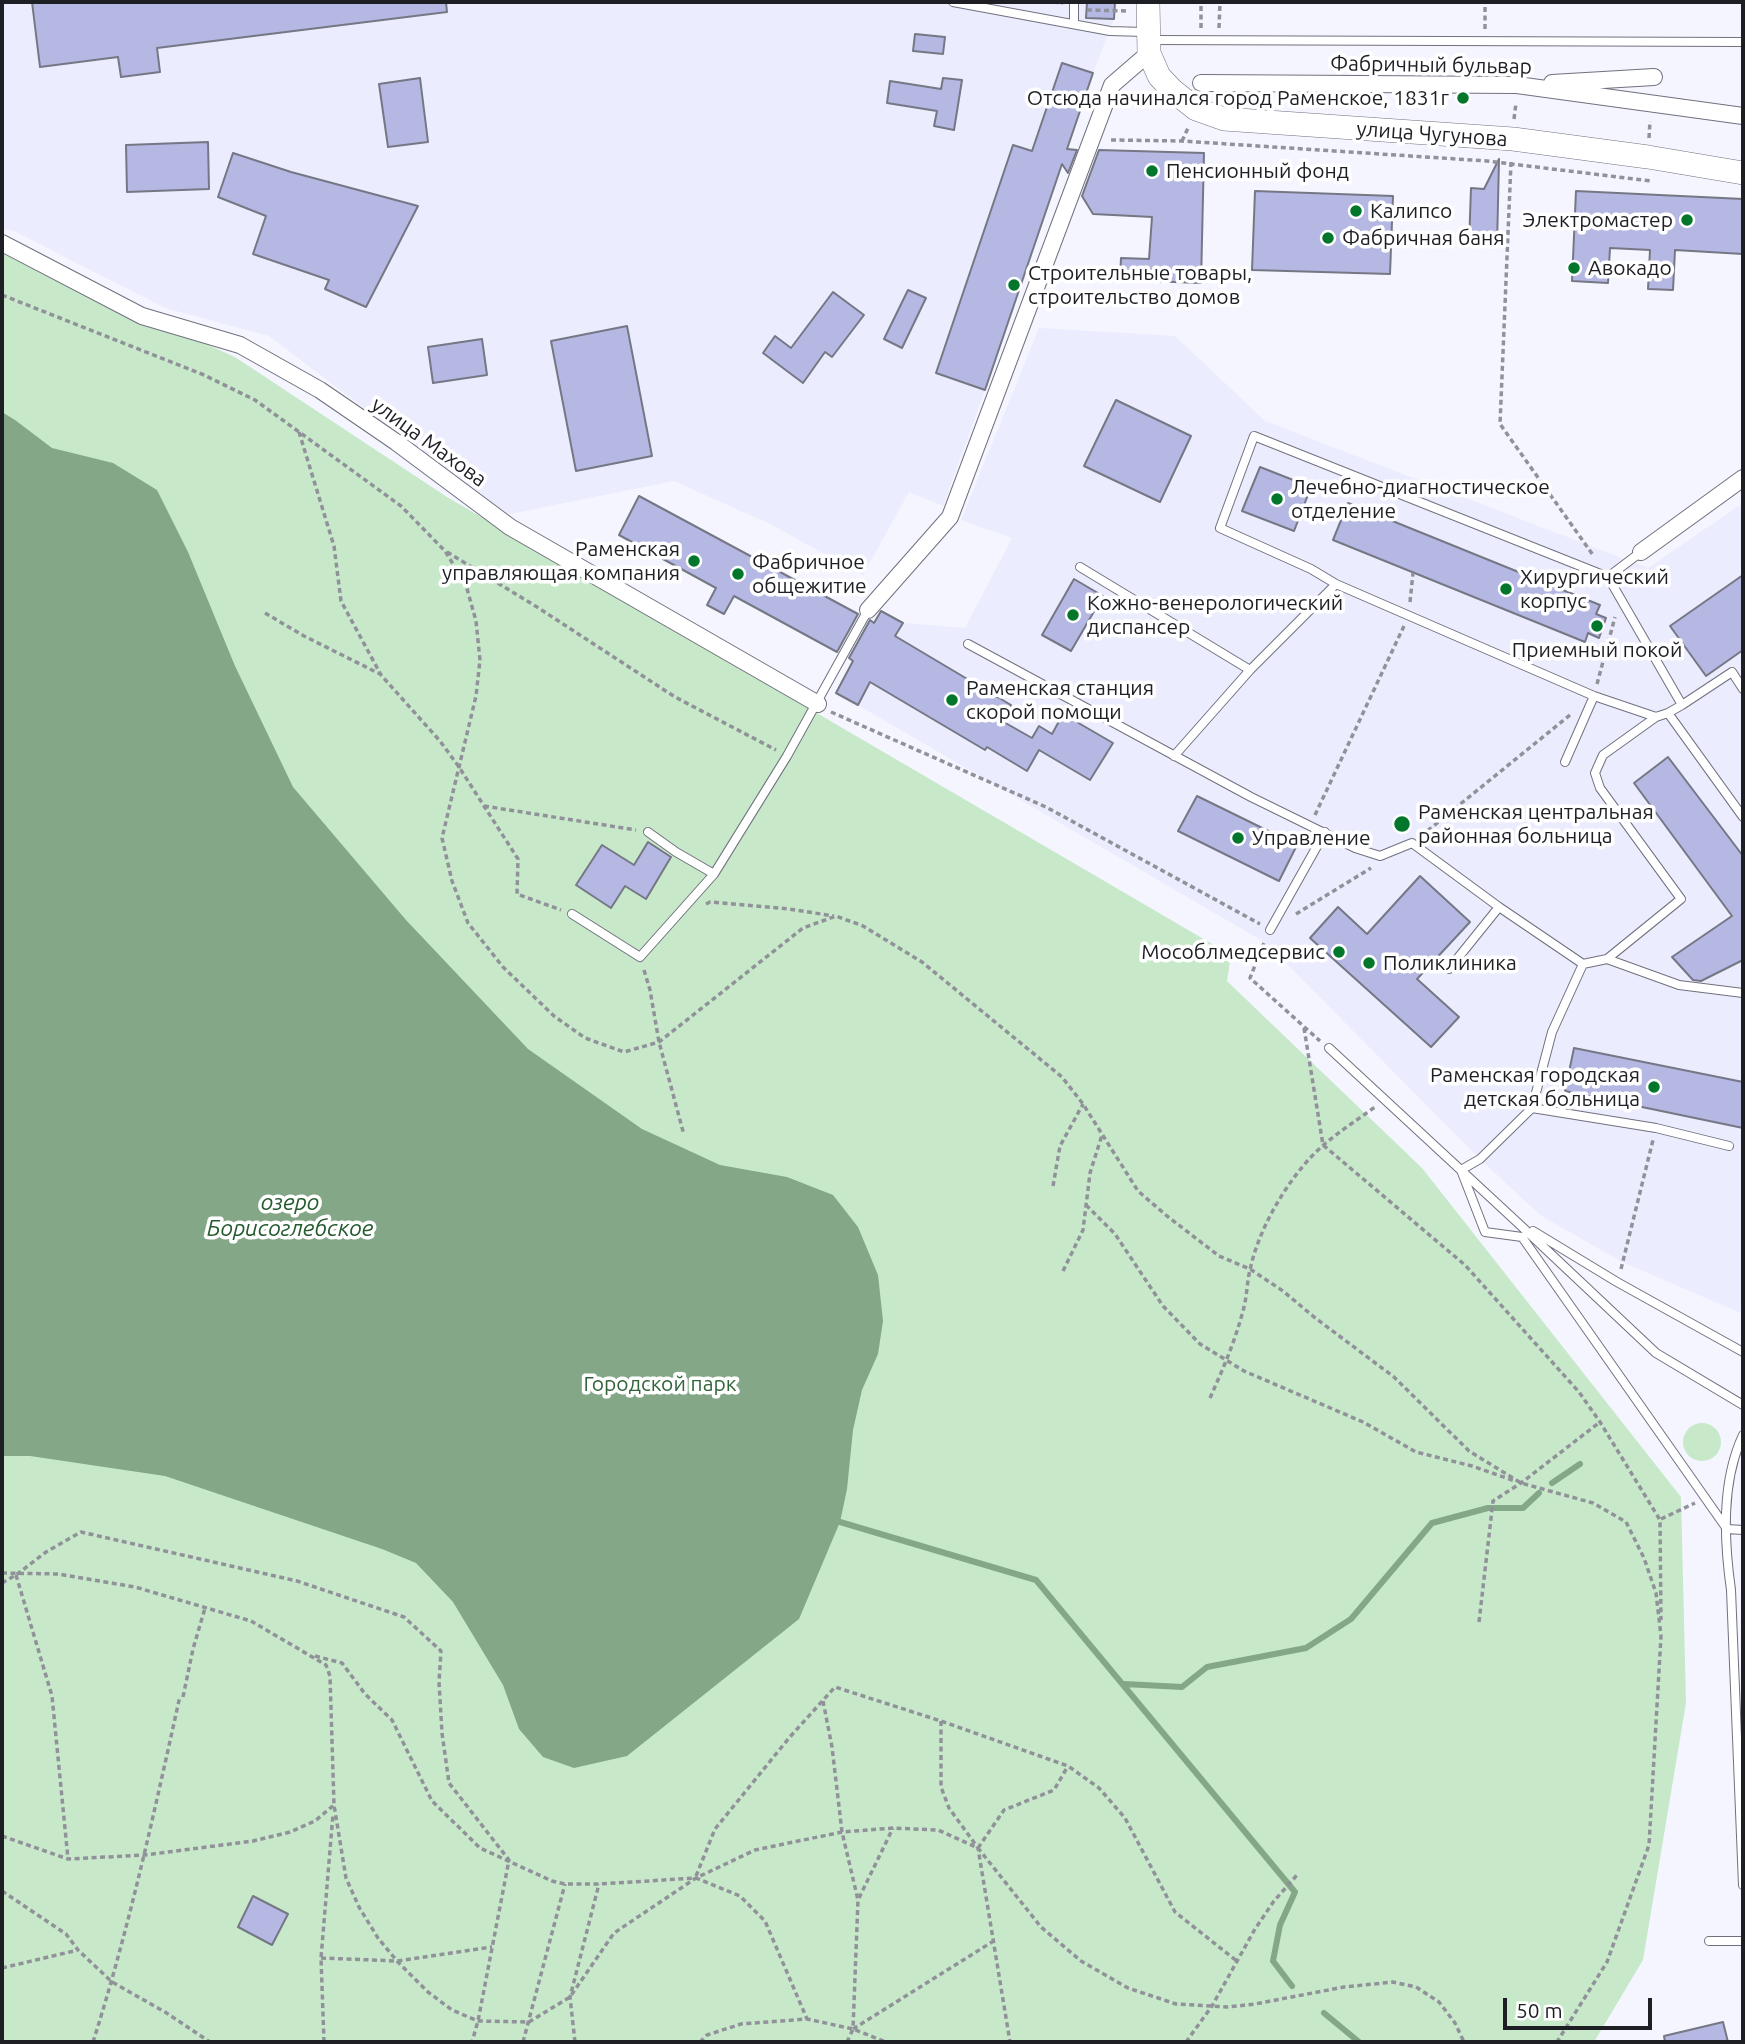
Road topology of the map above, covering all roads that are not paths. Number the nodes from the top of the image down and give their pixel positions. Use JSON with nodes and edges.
{"nodes":[{"id":1,"x":953,"y":2,"type":"edge"},
{"id":2,"x":1074,"y":2,"type":"edge"},
{"id":3,"x":1148,"y":2,"type":"edge"},
{"id":4,"x":1074,"y":24,"type":"junction"},
{"id":5,"x":1148,"y":41,"type":"junction"},
{"id":6,"x":1743,"y":42,"type":"edge"},
{"id":7,"x":1654,"y":77,"type":"dead end"},
{"id":8,"x":1200,"y":83,"type":"dead end"},
{"id":9,"x":1517,"y":85,"type":"junction"},
{"id":10,"x":1743,"y":116,"type":"edge"},
{"id":11,"x":1743,"y":173,"type":"edge"},
{"id":12,"x":2,"y":243,"type":"edge"},
{"id":13,"x":1743,"y":478,"type":"edge"},
{"id":14,"x":1642,"y":560,"type":"joint"},
{"id":15,"x":1080,"y":567,"type":"dead end"},
{"id":16,"x":1608,"y":577,"type":"junction"},
{"id":17,"x":1336,"y":584,"type":"junction"},
{"id":18,"x":868,"y":610,"type":"joint"},
{"id":19,"x":968,"y":644,"type":"dead end"},
{"id":20,"x":1251,"y":670,"type":"junction"},
{"id":21,"x":1743,"y":689,"type":"edge"},
{"id":22,"x":1594,"y":696,"type":"junction"},
{"id":23,"x":818,"y":704,"type":"junction"},
{"id":24,"x":1682,"y":705,"type":"junction"},
{"id":25,"x":1668,"y":713,"type":"junction"},
{"id":26,"x":1656,"y":717,"type":"junction"},
{"id":27,"x":1174,"y":756,"type":"junction"},
{"id":28,"x":1565,"y":762,"type":"dead end"},
{"id":29,"x":1743,"y":817,"type":"edge"},
{"id":30,"x":648,"y":832,"type":"road end"},
{"id":31,"x":1325,"y":832,"type":"junction"},
{"id":32,"x":714,"y":874,"type":"junction"},
{"id":33,"x":1499,"y":907,"type":"junction"},
{"id":34,"x":572,"y":914,"type":"road end"},
{"id":35,"x":1270,"y":930,"type":"road end"},
{"id":36,"x":1607,"y":959,"type":"junction"},
{"id":37,"x":1583,"y":964,"type":"junction"},
{"id":38,"x":1449,"y":969,"type":"dead end"},
{"id":39,"x":1743,"y":993,"type":"edge"},
{"id":40,"x":1329,"y":1048,"type":"road end"},
{"id":41,"x":1532,"y":1108,"type":"junction"},
{"id":42,"x":1730,"y":1146,"type":"dead end"},
{"id":43,"x":1461,"y":1170,"type":"junction"},
{"id":44,"x":1518,"y":1223,"type":"junction"},
{"id":45,"x":1743,"y":1352,"type":"edge"},
{"id":46,"x":1743,"y":1405,"type":"edge"},
{"id":47,"x":1743,"y":1435,"type":"edge"},
{"id":48,"x":1727,"y":1529,"type":"junction"},
{"id":49,"x":1743,"y":1530,"type":"edge"},
{"id":50,"x":1743,"y":1885,"type":"edge"},
{"id":51,"x":1709,"y":1941,"type":"dead end"},
{"id":52,"x":1743,"y":1941,"type":"edge"}],
"edges":[{"from":1,"to":4,"type":"lane"},
{"from":2,"to":4,"type":"lane"},
{"from":3,"to":5,"type":"main road"},
{"from":4,"to":5,"type":"lane"},
{"from":5,"to":6,"type":"lane"},
{"from":5,"to":11,"type":"main road","name":"улица Чугунова"},
{"from":5,"to":18,"type":"street"},
{"from":7,"to":9,"type":"street"},
{"from":8,"to":9,"type":"street","name":"Фабричный бульвар"},
{"from":9,"to":10,"type":"street","name":"Фабричный бульвар"},
{"from":12,"to":23,"type":"street","name":"улица Махова"},
{"from":13,"to":14,"type":"street"},
{"from":14,"to":16,"type":"lane"},
{"from":15,"to":20,"type":"lane"},
{"from":16,"to":17,"type":"lane"},
{"from":16,"to":24,"type":"lane"},
{"from":17,"to":20,"type":"lane"},
{"from":17,"to":22,"type":"lane"},
{"from":18,"to":23,"type":"lane"},
{"from":19,"to":27,"type":"lane"},
{"from":20,"to":27,"type":"lane"},
{"from":21,"to":24,"type":"lane"},
{"from":22,"to":26,"type":"lane"},
{"from":22,"to":28,"type":"lane"},
{"from":23,"to":32,"type":"lane"},
{"from":24,"to":25,"type":"lane"},
{"from":25,"to":26,"type":"lane"},
{"from":25,"to":29,"type":"lane"},
{"from":26,"to":36,"type":"lane"},
{"from":27,"to":31,"type":"lane"},
{"from":30,"to":32,"type":"lane"},
{"from":31,"to":33,"type":"lane"},
{"from":31,"to":35,"type":"lane"},
{"from":32,"to":34,"type":"lane"},
{"from":33,"to":37,"type":"lane"},
{"from":33,"to":38,"type":"lane"},
{"from":36,"to":37,"type":"lane"},
{"from":36,"to":39,"type":"lane"},
{"from":37,"to":41,"type":"lane"},
{"from":40,"to":43,"type":"lane"},
{"from":41,"to":42,"type":"lane"},
{"from":41,"to":43,"type":"lane"},
{"from":43,"to":44,"type":"lane"},
{"from":43,"to":48,"type":"lane"},
{"from":44,"to":45,"type":"lane"},
{"from":44,"to":46,"type":"lane"},
{"from":47,"to":48,"type":"lane"},
{"from":48,"to":49,"type":"lane"},
{"from":48,"to":50,"type":"lane"},
{"from":51,"to":52,"type":"lane"}]}
